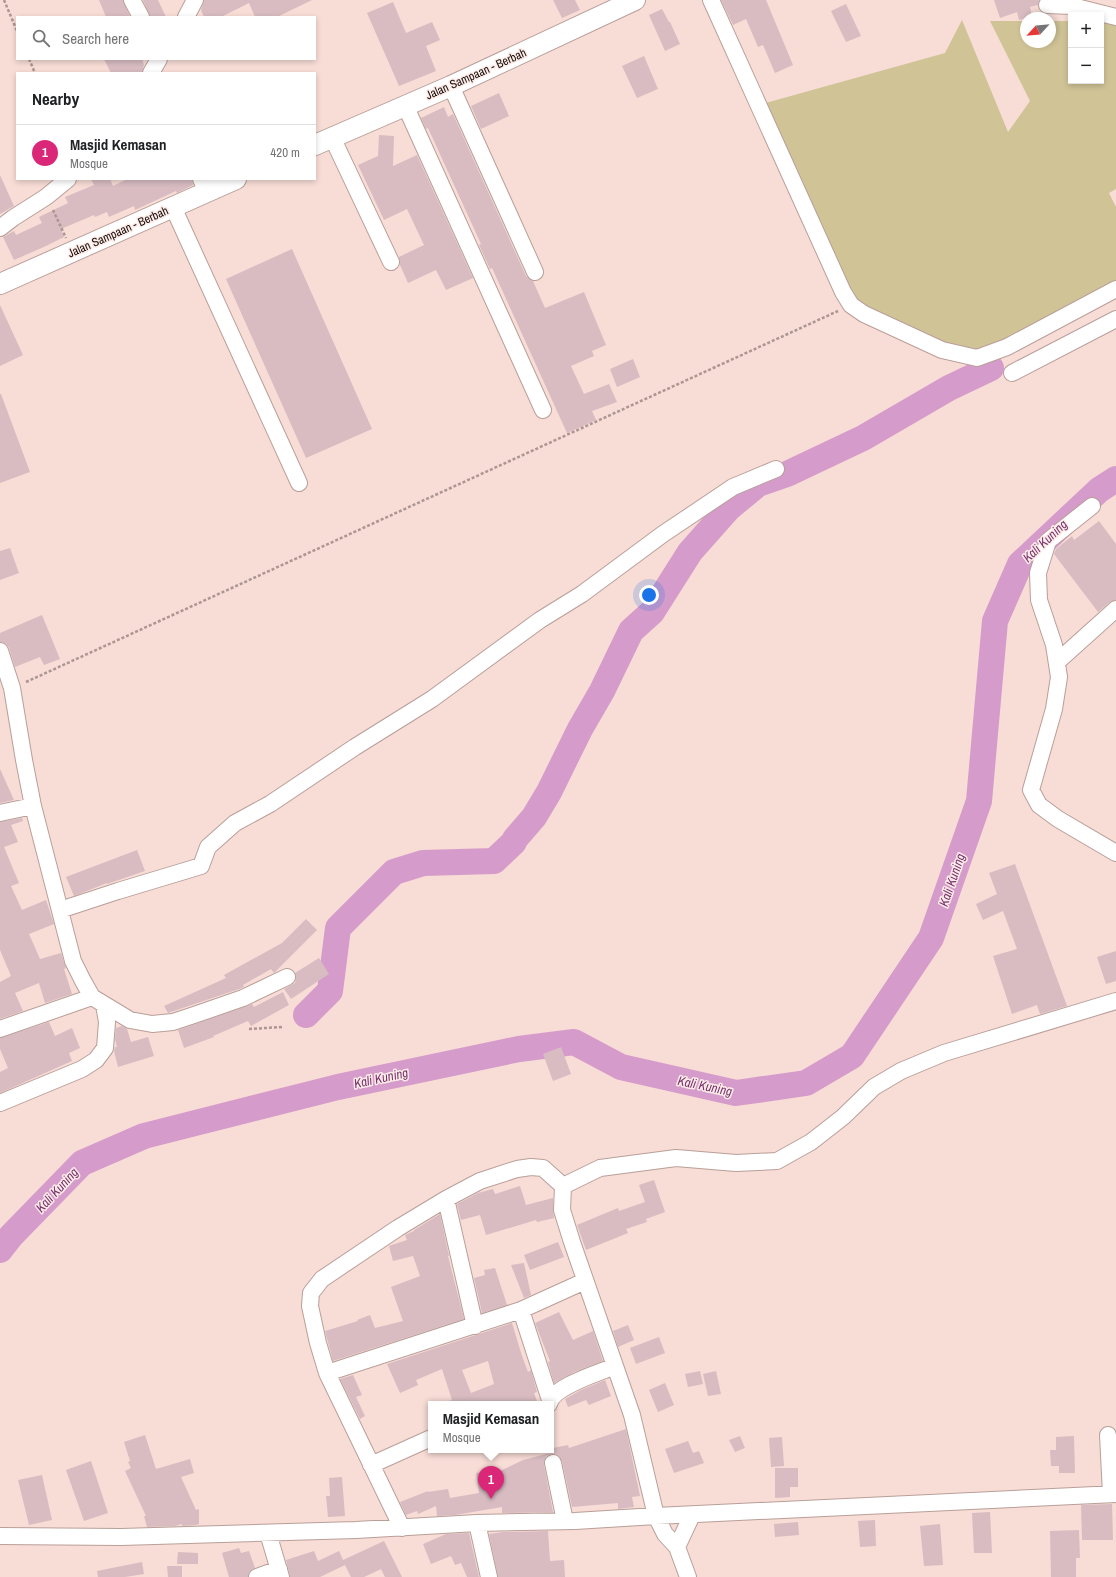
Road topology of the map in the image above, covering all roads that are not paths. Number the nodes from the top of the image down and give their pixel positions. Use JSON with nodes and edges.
{"nodes":[{"id":1,"x":132,"y":0,"type":"edge"},
{"id":2,"x":195,"y":0,"type":"edge"},
{"id":3,"x":635,"y":0,"type":"edge"},
{"id":4,"x":711,"y":0,"type":"edge"},
{"id":5,"x":1047,"y":5,"type":"dead end"},
{"id":6,"x":140,"y":16,"type":"edge"},
{"id":7,"x":187,"y":16,"type":"edge"},
{"id":8,"x":1116,"y":17,"type":"edge"},
{"id":9,"x":451,"y":86,"type":"junction"},
{"id":10,"x":405,"y":105,"type":"junction"},
{"id":11,"x":324,"y":141,"type":"edge"},
{"id":12,"x":67,"y":180,"type":"edge"},
{"id":13,"x":231,"y":180,"type":"edge"},
{"id":14,"x":204,"y":185,"type":"edge"},
{"id":15,"x":173,"y":207,"type":"junction"},
{"id":16,"x":0,"y":228,"type":"edge"},
{"id":17,"x":391,"y":262,"type":"dead end"},
{"id":18,"x":535,"y":272,"type":"dead end"},
{"id":19,"x":0,"y":284,"type":"edge"},
{"id":20,"x":1116,"y":289,"type":"edge"},
{"id":21,"x":1116,"y":319,"type":"edge"},
{"id":22,"x":1012,"y":373,"type":"dead end"},
{"id":23,"x":543,"y":410,"type":"dead end"},
{"id":24,"x":776,"y":469,"type":"dead end"},
{"id":25,"x":299,"y":483,"type":"dead end"},
{"id":26,"x":1092,"y":506,"type":"dead end"},
{"id":27,"x":1116,"y":609,"type":"edge"},
{"id":28,"x":0,"y":651,"type":"edge"},
{"id":29,"x":1057,"y":662,"type":"junction"},
{"id":30,"x":6,"y":689,"type":"edge"},
{"id":31,"x":33,"y":806,"type":"junction"},
{"id":32,"x":0,"y":813,"type":"edge"},
{"id":33,"x":1116,"y":853,"type":"edge"},
{"id":34,"x":60,"y":910,"type":"junction"},
{"id":35,"x":287,"y":977,"type":"dead end"},
{"id":36,"x":98,"y":1001,"type":"junction"},
{"id":37,"x":1116,"y":1001,"type":"edge"},
{"id":38,"x":0,"y":1029,"type":"edge"},
{"id":39,"x":0,"y":1103,"type":"edge"},
{"id":40,"x":563,"y":1186,"type":"junction"},
{"id":41,"x":446,"y":1199,"type":"junction"},
{"id":42,"x":585,"y":1281,"type":"junction"},
{"id":43,"x":521,"y":1310,"type":"junction"},
{"id":44,"x":475,"y":1326,"type":"junction"},
{"id":45,"x":615,"y":1366,"type":"junction"},
{"id":46,"x":327,"y":1373,"type":"junction"},
{"id":47,"x":550,"y":1401,"type":"edge"},
{"id":48,"x":551,"y":1401,"type":"edge"},
{"id":49,"x":1108,"y":1436,"type":"dead end"},
{"id":50,"x":428,"y":1439,"type":"edge"},
{"id":51,"x":553,"y":1463,"type":"dead end"},
{"id":52,"x":371,"y":1465,"type":"junction"},
{"id":53,"x":1114,"y":1494,"type":"edge"},
{"id":54,"x":692,"y":1515,"type":"junction"},
{"id":55,"x":656,"y":1516,"type":"junction"},
{"id":56,"x":564,"y":1521,"type":"junction"},
{"id":57,"x":477,"y":1523,"type":"junction"},
{"id":58,"x":402,"y":1528,"type":"junction"},
{"id":59,"x":268,"y":1533,"type":"junction"},
{"id":60,"x":0,"y":1536,"type":"edge"},
{"id":61,"x":677,"y":1547,"type":"junction"},
{"id":62,"x":280,"y":1573,"type":"edge"},
{"id":63,"x":257,"y":1577,"type":"edge"},
{"id":64,"x":489,"y":1577,"type":"edge"},
{"id":65,"x":688,"y":1577,"type":"edge"}],
"edges":[{"from":1,"to":6,"type":"street"},
{"from":2,"to":7,"type":"street"},
{"from":3,"to":9,"type":"main road","name":"Jalan Sampaan - Berbah"},
{"from":4,"to":20,"type":"street"},
{"from":5,"to":8,"type":"street"},
{"from":9,"to":10,"type":"main road","name":"Jalan Sampaan - Berbah"},
{"from":9,"to":18,"type":"street"},
{"from":10,"to":11,"type":"main road","name":"Jalan Sampaan - Berbah"},
{"from":10,"to":23,"type":"street"},
{"from":11,"to":17,"type":"street"},
{"from":12,"to":16,"type":"street"},
{"from":13,"to":14,"type":"main road","name":"Jalan Sampaan - Berbah"},
{"from":14,"to":15,"type":"main road","name":"Jalan Sampaan - Berbah"},
{"from":15,"to":19,"type":"main road","name":"Jalan Sampaan - Berbah"},
{"from":15,"to":25,"type":"street"},
{"from":21,"to":22,"type":"street"},
{"from":24,"to":34,"type":"street"},
{"from":26,"to":29,"type":"street"},
{"from":27,"to":29,"type":"street"},
{"from":28,"to":30,"type":"street"},
{"from":29,"to":33,"type":"street"},
{"from":30,"to":31,"type":"street"},
{"from":31,"to":32,"type":"street"},
{"from":31,"to":34,"type":"street"},
{"from":34,"to":36,"type":"street"},
{"from":35,"to":36,"type":"street"},
{"from":36,"to":38,"type":"street"},
{"from":36,"to":39,"type":"street"},
{"from":37,"to":40,"type":"street"},
{"from":40,"to":41,"type":"street"},
{"from":40,"to":42,"type":"street"},
{"from":41,"to":44,"type":"street"},
{"from":41,"to":46,"type":"street"},
{"from":42,"to":43,"type":"street"},
{"from":42,"to":45,"type":"street"},
{"from":43,"to":44,"type":"street"},
{"from":43,"to":47,"type":"street"},
{"from":44,"to":46,"type":"street"},
{"from":45,"to":48,"type":"street"},
{"from":45,"to":55,"type":"street"},
{"from":46,"to":52,"type":"street"},
{"from":49,"to":53,"type":"street"},
{"from":50,"to":52,"type":"street"},
{"from":51,"to":56,"type":"street"},
{"from":52,"to":58,"type":"street"},
{"from":53,"to":54,"type":"street"},
{"from":54,"to":55,"type":"street"},
{"from":54,"to":61,"type":"street"},
{"from":55,"to":56,"type":"street"},
{"from":55,"to":61,"type":"street"},
{"from":56,"to":57,"type":"street"},
{"from":57,"to":58,"type":"street"},
{"from":57,"to":64,"type":"street"},
{"from":58,"to":59,"type":"street"},
{"from":59,"to":60,"type":"street"},
{"from":59,"to":62,"type":"street"},
{"from":61,"to":65,"type":"street"},
{"from":62,"to":63,"type":"street"}]}
